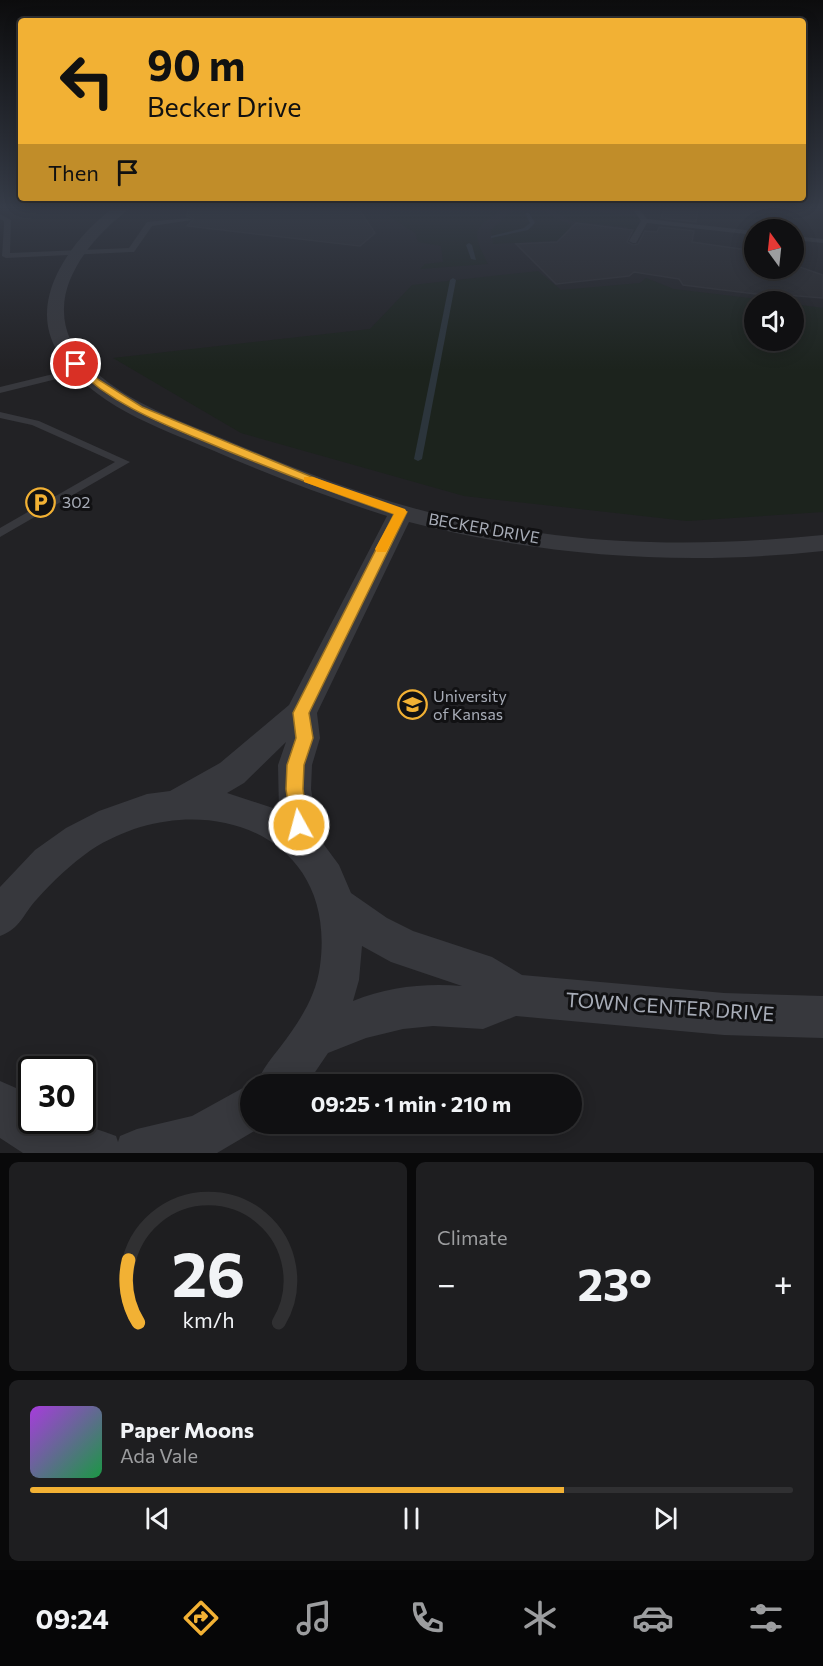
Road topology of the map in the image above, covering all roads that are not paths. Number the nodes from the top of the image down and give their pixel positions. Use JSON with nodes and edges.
{"nodes":[{"id":1,"x":71,"y":263,"type":"edge"},
{"id":2,"x":79,"y":367,"type":"junction"},
{"id":3,"x":0,"y":388,"type":"edge"},
{"id":4,"x":0,"y":415,"type":"edge"},
{"id":5,"x":401,"y":512,"type":"junction"},
{"id":6,"x":0,"y":533,"type":"edge"},
{"id":7,"x":819,"y":547,"type":"edge"},
{"id":8,"x":301,"y":713,"type":"junction"},
{"id":9,"x":177,"y":804,"type":"junction"},
{"id":10,"x":301,"y":843,"type":"junction"},
{"id":11,"x":36,"y":871,"type":"junction"},
{"id":12,"x":0,"y":888,"type":"edge"},
{"id":13,"x":337,"y":905,"type":"junction"},
{"id":14,"x":0,"y":918,"type":"edge"},
{"id":15,"x":516,"y":995,"type":"junction"},
{"id":16,"x":823,"y":1017,"type":"edge"},
{"id":17,"x":315,"y":1037,"type":"junction"},
{"id":18,"x":287,"y":1074,"type":"edge"},
{"id":19,"x":240,"y":1115,"type":"edge"},
{"id":20,"x":31,"y":1134,"type":"edge"},
{"id":21,"x":156,"y":1152,"type":"edge"},
{"id":22,"x":99,"y":1153,"type":"edge"}],
"edges":[{"from":1,"to":2,"type":"street","name":"BECKER DRIVE"},
{"from":2,"to":3,"type":"lane"},
{"from":2,"to":5,"type":"street","name":"BECKER DRIVE"},
{"from":4,"to":6,"type":"lane"},
{"from":5,"to":7,"type":"street","name":"BECKER DRIVE"},
{"from":5,"to":8,"type":"street"},
{"from":8,"to":9,"type":"street"},
{"from":8,"to":10,"type":"street"},
{"from":9,"to":10,"type":"street"},
{"from":9,"to":11,"type":"street"},
{"from":10,"to":13,"type":"street"},
{"from":11,"to":12,"type":"street"},
{"from":11,"to":14,"type":"street"},
{"from":13,"to":15,"type":"street","name":"TOWN CENTER DRIVE"},
{"from":13,"to":17,"type":"street"},
{"from":15,"to":16,"type":"street","name":"TOWN CENTER DRIVE"},
{"from":15,"to":17,"type":"street","name":"TOWN CENTER DRIVE"},
{"from":17,"to":18,"type":"street"},
{"from":19,"to":21,"type":"street"},
{"from":20,"to":22,"type":"street"}]}
